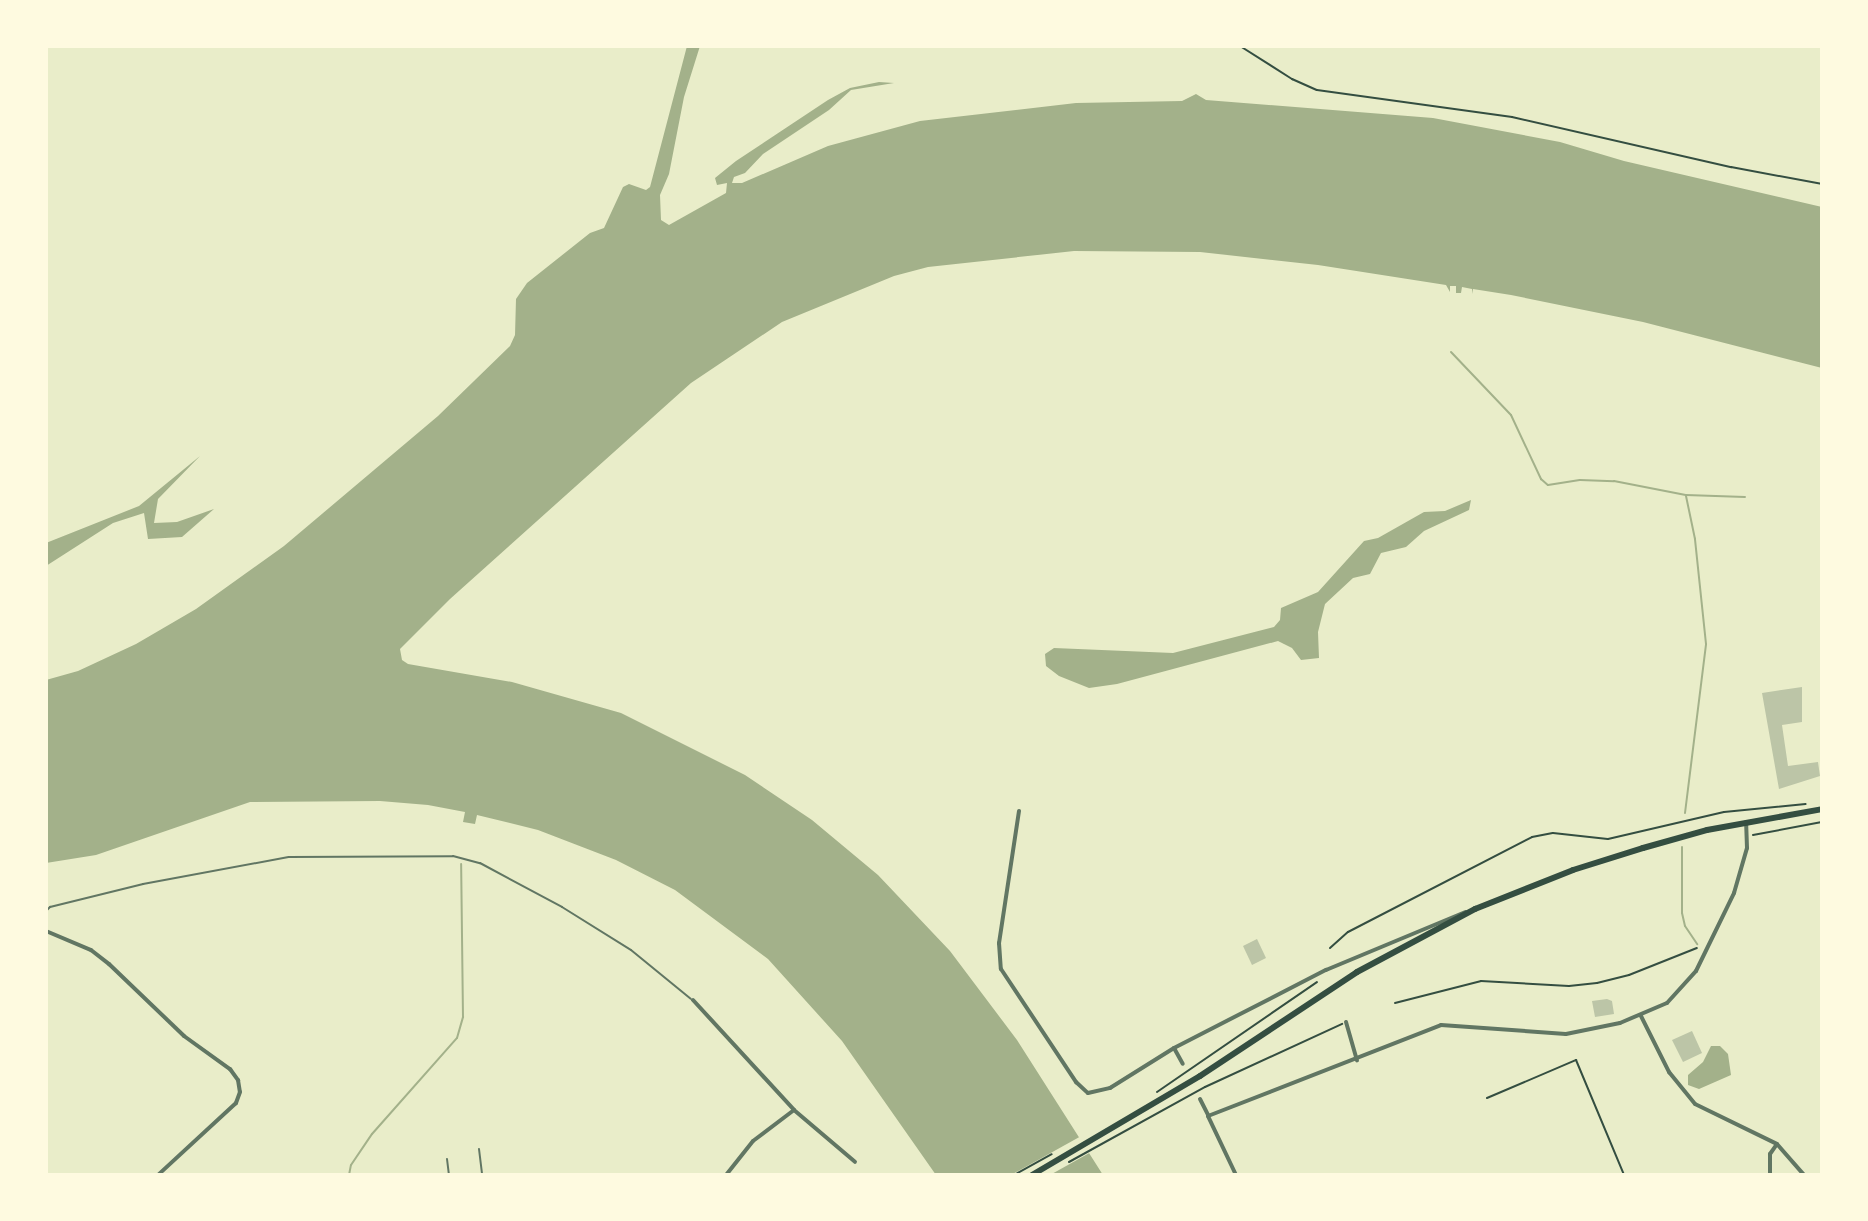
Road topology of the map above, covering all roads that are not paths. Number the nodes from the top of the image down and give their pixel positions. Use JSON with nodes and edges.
{"nodes":[{"id":1,"x":1822,"y":809,"type":"edge"},
{"id":2,"x":1019,"y":811,"type":"dead end"},
{"id":3,"x":1746,"y":822,"type":"junction"},
{"id":4,"x":1475,"y":909,"type":"junction"},
{"id":5,"x":46,"y":911,"type":"edge"},
{"id":6,"x":46,"y":931,"type":"edge"},
{"id":7,"x":693,"y":1000,"type":"joint"},
{"id":8,"x":1641,"y":1016,"type":"junction"},
{"id":9,"x":1346,"y":1022,"type":"road end"},
{"id":10,"x":1174,"y":1048,"type":"junction"},
{"id":11,"x":1357,"y":1060,"type":"junction"},
{"id":12,"x":1183,"y":1064,"type":"dead end"},
{"id":13,"x":1200,"y":1099,"type":"dead end"},
{"id":14,"x":794,"y":1110,"type":"junction"},
{"id":15,"x":1208,"y":1116,"type":"junction"},
{"id":16,"x":1777,"y":1144,"type":"junction"},
{"id":17,"x":479,"y":1149,"type":"dead end"},
{"id":18,"x":447,"y":1159,"type":"dead end"},
{"id":19,"x":855,"y":1162,"type":"dead end"},
{"id":20,"x":158,"y":1175,"type":"edge"},
{"id":21,"x":449,"y":1175,"type":"edge"},
{"id":22,"x":482,"y":1175,"type":"edge"},
{"id":23,"x":726,"y":1175,"type":"edge"},
{"id":24,"x":1032,"y":1175,"type":"edge"},
{"id":25,"x":1236,"y":1175,"type":"edge"},
{"id":26,"x":1770,"y":1175,"type":"edge"},
{"id":27,"x":1804,"y":1175,"type":"edge"}],
"edges":[{"from":1,"to":3,"type":"main road"},
{"from":2,"to":10,"type":"street"},
{"from":3,"to":4,"type":"main road"},
{"from":3,"to":8,"type":"street"},
{"from":4,"to":10,"type":"street"},
{"from":4,"to":24,"type":"main road"},
{"from":5,"to":7,"type":"lane"},
{"from":6,"to":20,"type":"street"},
{"from":7,"to":14,"type":"street"},
{"from":8,"to":11,"type":"street"},
{"from":8,"to":16,"type":"street"},
{"from":9,"to":11,"type":"street"},
{"from":10,"to":12,"type":"street"},
{"from":11,"to":15,"type":"street"},
{"from":13,"to":15,"type":"street"},
{"from":14,"to":19,"type":"street"},
{"from":14,"to":23,"type":"street"},
{"from":15,"to":25,"type":"street"},
{"from":16,"to":26,"type":"street"},
{"from":16,"to":27,"type":"street"},
{"from":17,"to":22,"type":"lane"},
{"from":18,"to":21,"type":"lane"}]}
